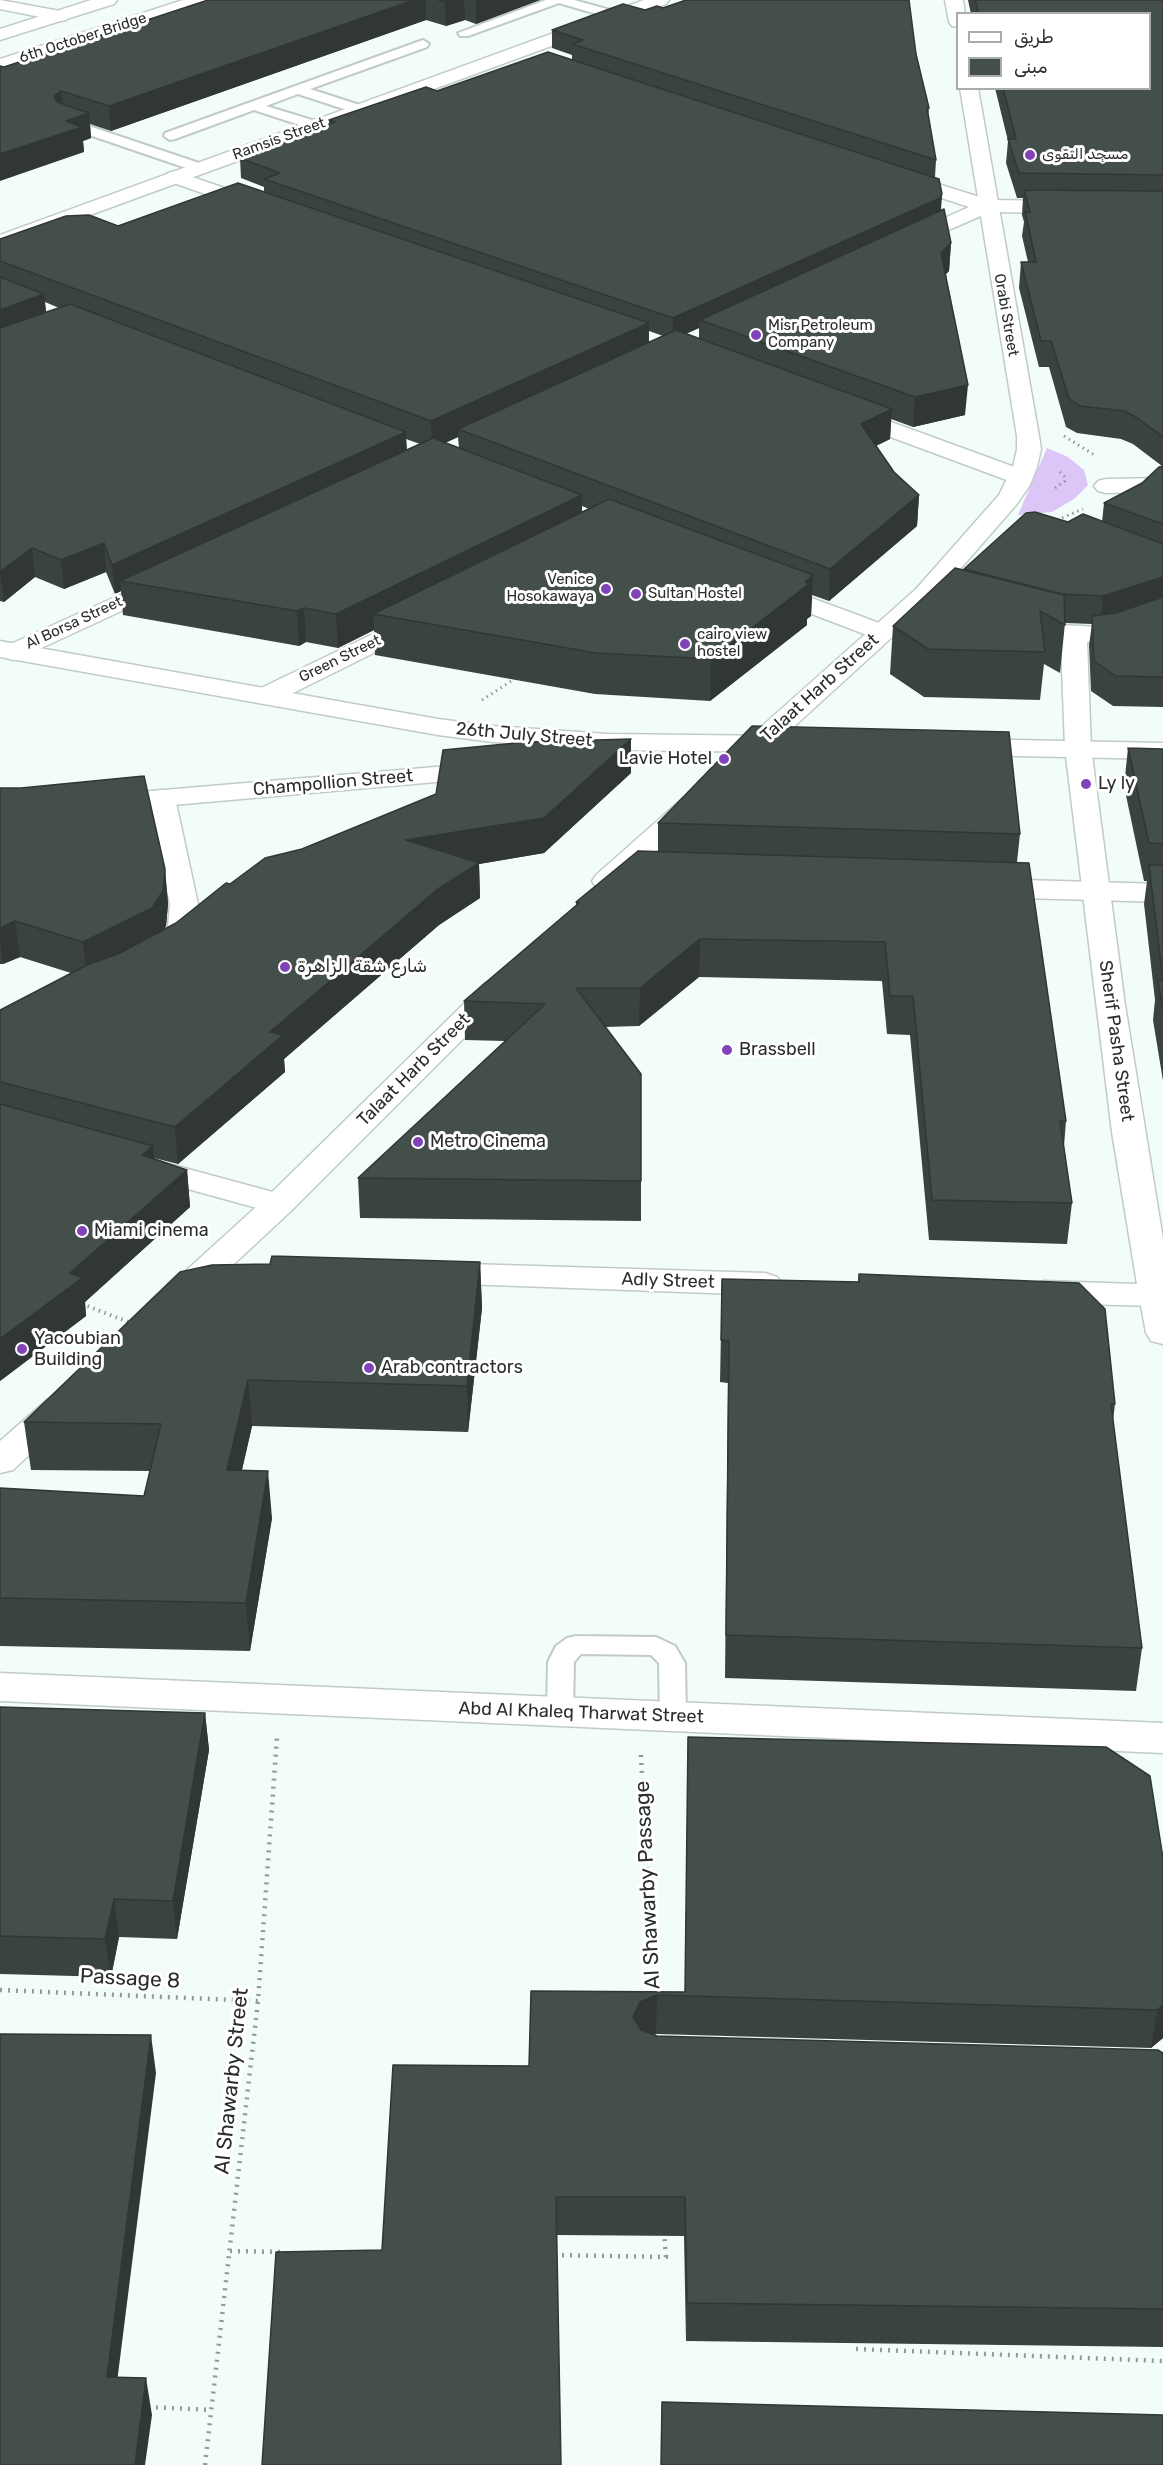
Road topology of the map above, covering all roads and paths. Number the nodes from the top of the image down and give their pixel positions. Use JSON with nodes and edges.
{"nodes":[{"id":1,"x":5,"y":0,"type":"edge"},
{"id":2,"x":108,"y":0,"type":"edge"},
{"id":3,"x":147,"y":0,"type":"edge"},
{"id":4,"x":556,"y":0,"type":"edge"},
{"id":5,"x":561,"y":0,"type":"edge"},
{"id":6,"x":660,"y":0,"type":"edge"},
{"id":7,"x":206,"y":2,"type":"edge"},
{"id":8,"x":0,"y":4,"type":"edge"},
{"id":9,"x":60,"y":16,"type":"junction"},
{"id":10,"x":616,"y":16,"type":"junction"},
{"id":11,"x":464,"y":33,"type":"dead end"},
{"id":12,"x":0,"y":35,"type":"edge"},
{"id":13,"x":423,"y":45,"type":"dead end"},
{"id":14,"x":0,"y":47,"type":"edge"},
{"id":15,"x":519,"y":53,"type":"junction"},
{"id":16,"x":551,"y":63,"type":"edge"},
{"id":17,"x":0,"y":65,"type":"edge"},
{"id":18,"x":0,"y":74,"type":"edge"},
{"id":19,"x":299,"y":90,"type":"junction"},
{"id":20,"x":969,"y":90,"type":"edge"},
{"id":21,"x":254,"y":106,"type":"junction"},
{"id":22,"x":361,"y":110,"type":"junction"},
{"id":23,"x":65,"y":122,"type":"edge"},
{"id":24,"x":317,"y":126,"type":"junction"},
{"id":25,"x":170,"y":136,"type":"dead end"},
{"id":26,"x":200,"y":168,"type":"junction"},
{"id":27,"x":883,"y":173,"type":"edge"},
{"id":28,"x":174,"y":177,"type":"junction"},
{"id":29,"x":987,"y":206,"type":"junction"},
{"id":30,"x":1089,"y":207,"type":"edge"},
{"id":31,"x":276,"y":212,"type":"edge"},
{"id":32,"x":0,"y":242,"type":"edge"},
{"id":33,"x":890,"y":250,"type":"edge"},
{"id":34,"x":830,"y":407,"type":"edge"},
{"id":35,"x":1025,"y":425,"type":"junction"},
{"id":36,"x":1020,"y":477,"type":"junction"},
{"id":37,"x":1163,"y":485,"type":"edge"},
{"id":38,"x":1106,"y":486,"type":"junction"},
{"id":39,"x":1052,"y":522,"type":"edge"},
{"id":40,"x":982,"y":528,"type":"joint"},
{"id":41,"x":181,"y":574,"type":"edge"},
{"id":42,"x":752,"y":582,"type":"edge"},
{"id":43,"x":437,"y":612,"type":"edge"},
{"id":44,"x":1163,"y":614,"type":"edge"},
{"id":45,"x":1001,"y":618,"type":"edge"},
{"id":46,"x":881,"y":632,"type":"junction"},
{"id":47,"x":1074,"y":635,"type":"junction"},
{"id":48,"x":6,"y":650,"type":"edge"},
{"id":49,"x":526,"y":673,"type":"edge"},
{"id":50,"x":266,"y":696,"type":"junction"},
{"id":51,"x":438,"y":727,"type":"junction"},
{"id":52,"x":665,"y":742,"type":"junction"},
{"id":53,"x":758,"y":744,"type":"junction"},
{"id":54,"x":806,"y":744,"type":"edge"},
{"id":55,"x":948,"y":747,"type":"edge"},
{"id":56,"x":1078,"y":748,"type":"junction"},
{"id":57,"x":1163,"y":751,"type":"edge"},
{"id":58,"x":557,"y":763,"type":"edge"},
{"id":59,"x":505,"y":769,"type":"edge"},
{"id":60,"x":161,"y":798,"type":"junction"},
{"id":61,"x":80,"y":806,"type":"edge"},
{"id":62,"x":609,"y":877,"type":"junction"},
{"id":63,"x":645,"y":878,"type":"edge"},
{"id":64,"x":965,"y":888,"type":"edge"},
{"id":65,"x":1095,"y":892,"type":"junction"},
{"id":66,"x":1163,"y":893,"type":"edge"},
{"id":67,"x":584,"y":903,"type":"edge"},
{"id":68,"x":143,"y":965,"type":"edge"},
{"id":69,"x":516,"y":969,"type":"edge"},
{"id":70,"x":111,"y":1158,"type":"edge"},
{"id":71,"x":279,"y":1204,"type":"junction"},
{"id":72,"x":210,"y":1267,"type":"junction"},
{"id":73,"x":258,"y":1268,"type":"edge"},
{"id":74,"x":401,"y":1272,"type":"edge"},
{"id":75,"x":796,"y":1284,"type":"edge"},
{"id":76,"x":1012,"y":1291,"type":"edge"},
{"id":77,"x":1159,"y":1295,"type":"edge"},
{"id":78,"x":78,"y":1303,"type":"edge"},
{"id":79,"x":146,"y":1329,"type":"joint"},
{"id":80,"x":1163,"y":1333,"type":"edge"},
{"id":81,"x":77,"y":1391,"type":"edge"},
{"id":82,"x":0,"y":1461,"type":"edge"},
{"id":83,"x":0,"y":1687,"type":"edge"},
{"id":84,"x":280,"y":1699,"type":"junction"},
{"id":85,"x":560,"y":1712,"type":"junction"},
{"id":86,"x":656,"y":1716,"type":"junction"},
{"id":87,"x":1163,"y":1738,"type":"edge"},
{"id":88,"x":0,"y":1990,"type":"edge"},
{"id":89,"x":258,"y":2001,"type":"junction"},
{"id":90,"x":654,"y":2008,"type":"edge"},
{"id":91,"x":664,"y":2221,"type":"edge"},
{"id":92,"x":230,"y":2251,"type":"junction"},
{"id":93,"x":289,"y":2252,"type":"edge"},
{"id":94,"x":548,"y":2255,"type":"edge"},
{"id":95,"x":856,"y":2349,"type":"dead end"},
{"id":96,"x":1163,"y":2361,"type":"edge"},
{"id":97,"x":141,"y":2406,"type":"edge"},
{"id":98,"x":212,"y":2410,"type":"junction"},
{"id":99,"x":205,"y":2465,"type":"edge"}],
"edges":[{"from":1,"to":8,"type":"main road"},
{"from":2,"to":9,"type":"main road"},
{"from":3,"to":14,"type":"main road","name":"6th October Bridge"},
{"from":4,"to":11,"type":"lane"},
{"from":5,"to":10,"type":"lane"},
{"from":6,"to":10,"type":"main road","name":"Ramsis Street"},
{"from":7,"to":17,"type":"main road","name":"6th October Bridge"},
{"from":7,"to":18,"type":"main road"},
{"from":8,"to":9,"type":"main road"},
{"from":9,"to":12,"type":"main road"},
{"from":10,"to":15,"type":"main road","name":"Ramsis Street"},
{"from":13,"to":19,"type":"lane"},
{"from":15,"to":16,"type":"main road"},
{"from":15,"to":22,"type":"main road","name":"Ramsis Street"},
{"from":19,"to":21,"type":"lane"},
{"from":19,"to":22,"type":"lane"},
{"from":20,"to":29,"type":"main road","name":"Orabi Street"},
{"from":21,"to":24,"type":"lane"},
{"from":21,"to":25,"type":"lane"},
{"from":22,"to":24,"type":"main road","name":"Ramsis Street"},
{"from":23,"to":26,"type":"lane"},
{"from":24,"to":26,"type":"main road","name":"Ramsis Street"},
{"from":26,"to":28,"type":"main road","name":"Ramsis Street"},
{"from":27,"to":29,"type":"main road"},
{"from":28,"to":31,"type":"main road"},
{"from":28,"to":32,"type":"main road","name":"Ramsis Street"},
{"from":29,"to":30,"type":"main road"},
{"from":29,"to":33,"type":"main road"},
{"from":29,"to":35,"type":"main road","name":"Orabi Street"},
{"from":34,"to":36,"type":"main road"},
{"from":35,"to":36,"type":"main road","name":"Orabi Street"},
{"from":35,"to":38,"type":"path"},
{"from":36,"to":40,"type":"main road","name":"Orabi Street"},
{"from":37,"to":38,"type":"main road"},
{"from":38,"to":39,"type":"path"},
{"from":40,"to":46,"type":"main road","name":"Talaat Harb Street"},
{"from":41,"to":48,"type":"main road","name":"Al Borsa Street"},
{"from":42,"to":46,"type":"main road"},
{"from":43,"to":50,"type":"main road","name":"Green Street"},
{"from":44,"to":47,"type":"main road"},
{"from":45,"to":47,"type":"main road"},
{"from":46,"to":53,"type":"main road","name":"Talaat Harb Street"},
{"from":47,"to":56,"type":"main road","name":"Sherif Pasha Street"},
{"from":48,"to":50,"type":"main road","name":"26th July Street"},
{"from":49,"to":51,"type":"path"},
{"from":50,"to":51,"type":"main road","name":"26th July Street"},
{"from":51,"to":52,"type":"main road","name":"26th July Street"},
{"from":52,"to":53,"type":"main road","name":"26th July Street"},
{"from":52,"to":58,"type":"main road"},
{"from":53,"to":54,"type":"main road","name":"26th July Street"},
{"from":53,"to":62,"type":"main road","name":"Talaat Harb Street"},
{"from":55,"to":56,"type":"main road"},
{"from":56,"to":57,"type":"main road"},
{"from":56,"to":65,"type":"main road","name":"Sherif Pasha Street"},
{"from":59,"to":60,"type":"main road","name":"Champollion Street"},
{"from":60,"to":61,"type":"main road","name":"Champollion Street"},
{"from":60,"to":68,"type":"main road"},
{"from":62,"to":63,"type":"main road"},
{"from":62,"to":67,"type":"main road","name":"Talaat Harb Street"},
{"from":64,"to":65,"type":"main road"},
{"from":65,"to":66,"type":"main road"},
{"from":65,"to":77,"type":"main road","name":"Sherif Pasha Street"},
{"from":69,"to":71,"type":"main road","name":"Talaat Harb Street"},
{"from":70,"to":71,"type":"main road"},
{"from":71,"to":72,"type":"main road","name":"Talaat Harb Street"},
{"from":72,"to":73,"type":"main road"},
{"from":72,"to":79,"type":"main road","name":"Talaat Harb Street"},
{"from":74,"to":75,"type":"main road","name":"Adly Street"},
{"from":76,"to":77,"type":"main road"},
{"from":77,"to":80,"type":"main road","name":"Sherif Pasha Street"},
{"from":78,"to":79,"type":"path"},
{"from":81,"to":82,"type":"main road"},
{"from":83,"to":84,"type":"main road","name":"Abd Al Khaleq Tharwat Street"},
{"from":84,"to":85,"type":"main road","name":"Abd Al Khaleq Tharwat Street"},
{"from":84,"to":89,"type":"path","name":"Al Shawarby Street"},
{"from":85,"to":86,"type":"main road","name":"Abd Al Khaleq Tharwat Street"},
{"from":85,"to":86,"type":"lane"},
{"from":86,"to":87,"type":"main road","name":"Abd Al Khaleq Tharwat Street"},
{"from":86,"to":90,"type":"path","name":"Al Shawarby Passage"},
{"from":88,"to":89,"type":"path","name":"Passage 8"},
{"from":89,"to":92,"type":"path","name":"Al Shawarby Street"},
{"from":91,"to":94,"type":"path"},
{"from":92,"to":93,"type":"path"},
{"from":92,"to":98,"type":"path","name":"Al Shawarby Street"},
{"from":95,"to":96,"type":"path"},
{"from":97,"to":98,"type":"path"},
{"from":98,"to":99,"type":"path","name":"Al Shawarby Street"}]}
